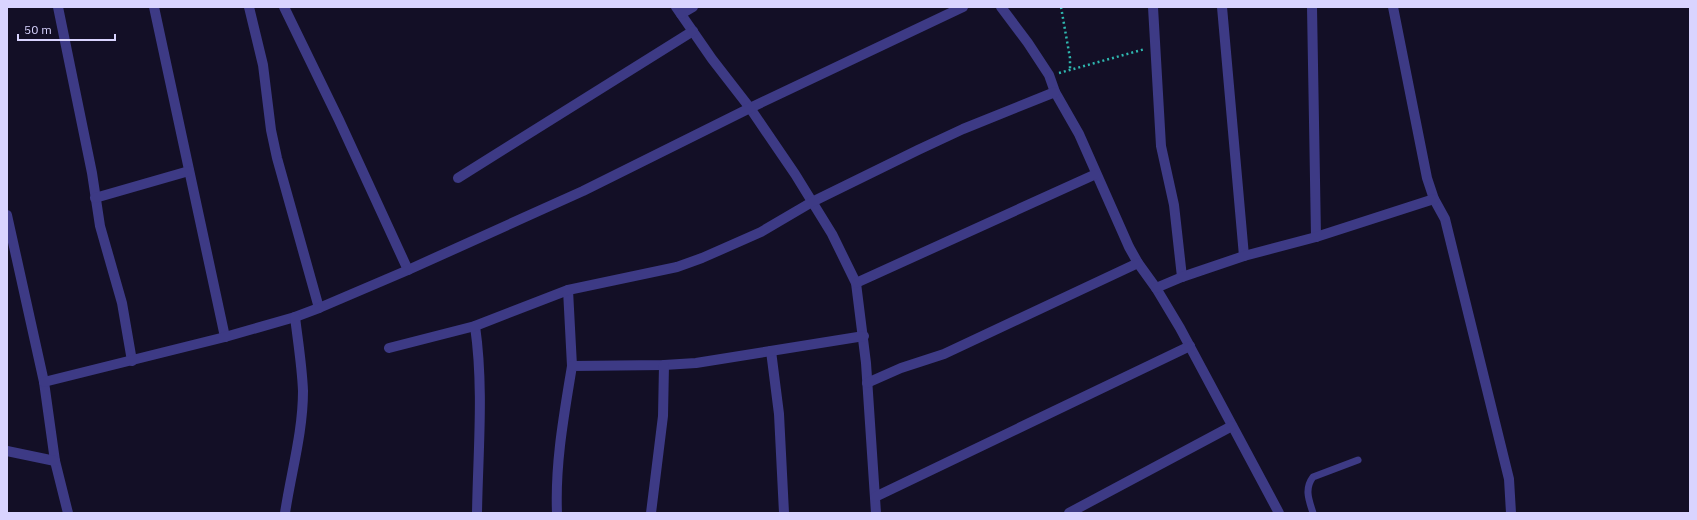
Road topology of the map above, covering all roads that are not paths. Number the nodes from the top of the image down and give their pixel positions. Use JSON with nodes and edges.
{"nodes":[{"id":1,"x":58,"y":7,"type":"edge"},
{"id":2,"x":154,"y":7,"type":"edge"},
{"id":3,"x":249,"y":7,"type":"edge"},
{"id":4,"x":284,"y":7,"type":"edge"},
{"id":5,"x":693,"y":7,"type":"edge"},
{"id":6,"x":963,"y":7,"type":"edge"},
{"id":7,"x":1000,"y":7,"type":"edge"},
{"id":8,"x":1153,"y":7,"type":"edge"},
{"id":9,"x":1222,"y":7,"type":"edge"},
{"id":10,"x":1312,"y":7,"type":"edge"},
{"id":11,"x":1393,"y":7,"type":"edge"},
{"id":12,"x":679,"y":10,"type":"edge"},
{"id":13,"x":692,"y":31,"type":"junction"},
{"id":14,"x":1055,"y":92,"type":"junction"},
{"id":15,"x":750,"y":108,"type":"junction"},
{"id":16,"x":189,"y":171,"type":"junction"},
{"id":17,"x":1096,"y":174,"type":"junction"},
{"id":18,"x":458,"y":178,"type":"dead end"},
{"id":19,"x":95,"y":198,"type":"junction"},
{"id":20,"x":1434,"y":199,"type":"junction"},
{"id":21,"x":812,"y":202,"type":"junction"},
{"id":22,"x":7,"y":215,"type":"edge"},
{"id":23,"x":1316,"y":237,"type":"junction"},
{"id":24,"x":1244,"y":256,"type":"junction"},
{"id":25,"x":1138,"y":263,"type":"junction"},
{"id":26,"x":408,"y":270,"type":"junction"},
{"id":27,"x":1182,"y":277,"type":"junction"},
{"id":28,"x":856,"y":283,"type":"junction"},
{"id":29,"x":1156,"y":288,"type":"junction"},
{"id":30,"x":568,"y":290,"type":"junction"},
{"id":31,"x":319,"y":308,"type":"junction"},
{"id":32,"x":295,"y":317,"type":"junction"},
{"id":33,"x":476,"y":326,"type":"junction"},
{"id":34,"x":864,"y":336,"type":"junction"},
{"id":35,"x":224,"y":337,"type":"junction"},
{"id":36,"x":1190,"y":346,"type":"junction"},
{"id":37,"x":389,"y":348,"type":"dead end"},
{"id":38,"x":771,"y":351,"type":"junction"},
{"id":39,"x":132,"y":361,"type":"junction"},
{"id":40,"x":664,"y":365,"type":"junction"},
{"id":41,"x":572,"y":366,"type":"junction"},
{"id":42,"x":44,"y":382,"type":"junction"},
{"id":43,"x":868,"y":383,"type":"junction"},
{"id":44,"x":1232,"y":426,"type":"junction"},
{"id":45,"x":7,"y":451,"type":"edge"},
{"id":46,"x":55,"y":460,"type":"junction"},
{"id":47,"x":1358,"y":460,"type":"dead end"},
{"id":48,"x":875,"y":496,"type":"junction"},
{"id":49,"x":68,"y":513,"type":"edge"},
{"id":50,"x":285,"y":513,"type":"edge"},
{"id":51,"x":477,"y":513,"type":"edge"},
{"id":52,"x":557,"y":513,"type":"edge"},
{"id":53,"x":651,"y":513,"type":"edge"},
{"id":54,"x":784,"y":513,"type":"edge"},
{"id":55,"x":876,"y":513,"type":"edge"},
{"id":56,"x":1069,"y":513,"type":"edge"},
{"id":57,"x":1279,"y":513,"type":"edge"},
{"id":58,"x":1314,"y":513,"type":"edge"},
{"id":59,"x":1511,"y":513,"type":"edge"}],
"edges":[{"from":1,"to":19,"type":"street"},
{"from":2,"to":16,"type":"street"},
{"from":3,"to":31,"type":"street"},
{"from":4,"to":26,"type":"street"},
{"from":5,"to":12,"type":"street"},
{"from":6,"to":15,"type":"street"},
{"from":7,"to":14,"type":"street"},
{"from":8,"to":27,"type":"street"},
{"from":9,"to":24,"type":"street"},
{"from":10,"to":23,"type":"street"},
{"from":11,"to":20,"type":"street"},
{"from":12,"to":13,"type":"street"},
{"from":13,"to":15,"type":"street"},
{"from":13,"to":18,"type":"street"},
{"from":14,"to":17,"type":"street"},
{"from":14,"to":21,"type":"street"},
{"from":15,"to":21,"type":"street"},
{"from":15,"to":26,"type":"street"},
{"from":16,"to":19,"type":"street"},
{"from":16,"to":35,"type":"street"},
{"from":17,"to":25,"type":"street"},
{"from":17,"to":28,"type":"street"},
{"from":19,"to":39,"type":"street"},
{"from":20,"to":23,"type":"street"},
{"from":20,"to":59,"type":"street"},
{"from":21,"to":28,"type":"street"},
{"from":21,"to":30,"type":"street"},
{"from":22,"to":42,"type":"street"},
{"from":23,"to":24,"type":"street"},
{"from":24,"to":27,"type":"street"},
{"from":25,"to":29,"type":"street"},
{"from":25,"to":43,"type":"street"},
{"from":26,"to":31,"type":"street"},
{"from":27,"to":29,"type":"street"},
{"from":28,"to":34,"type":"street"},
{"from":29,"to":36,"type":"street"},
{"from":30,"to":33,"type":"street"},
{"from":30,"to":41,"type":"street"},
{"from":31,"to":32,"type":"street"},
{"from":32,"to":35,"type":"street"},
{"from":32,"to":50,"type":"street"},
{"from":33,"to":37,"type":"street"},
{"from":33,"to":51,"type":"street"},
{"from":34,"to":38,"type":"street"},
{"from":34,"to":43,"type":"street"},
{"from":35,"to":39,"type":"street"},
{"from":36,"to":44,"type":"street"},
{"from":36,"to":48,"type":"street"},
{"from":38,"to":40,"type":"street"},
{"from":38,"to":54,"type":"street"},
{"from":39,"to":42,"type":"street"},
{"from":40,"to":41,"type":"street"},
{"from":40,"to":53,"type":"street"},
{"from":41,"to":52,"type":"street"},
{"from":42,"to":46,"type":"street"},
{"from":43,"to":48,"type":"street"},
{"from":44,"to":56,"type":"street"},
{"from":44,"to":57,"type":"street"},
{"from":45,"to":46,"type":"street"},
{"from":46,"to":49,"type":"street"},
{"from":47,"to":58,"type":"lane"},
{"from":48,"to":55,"type":"street"}]}
